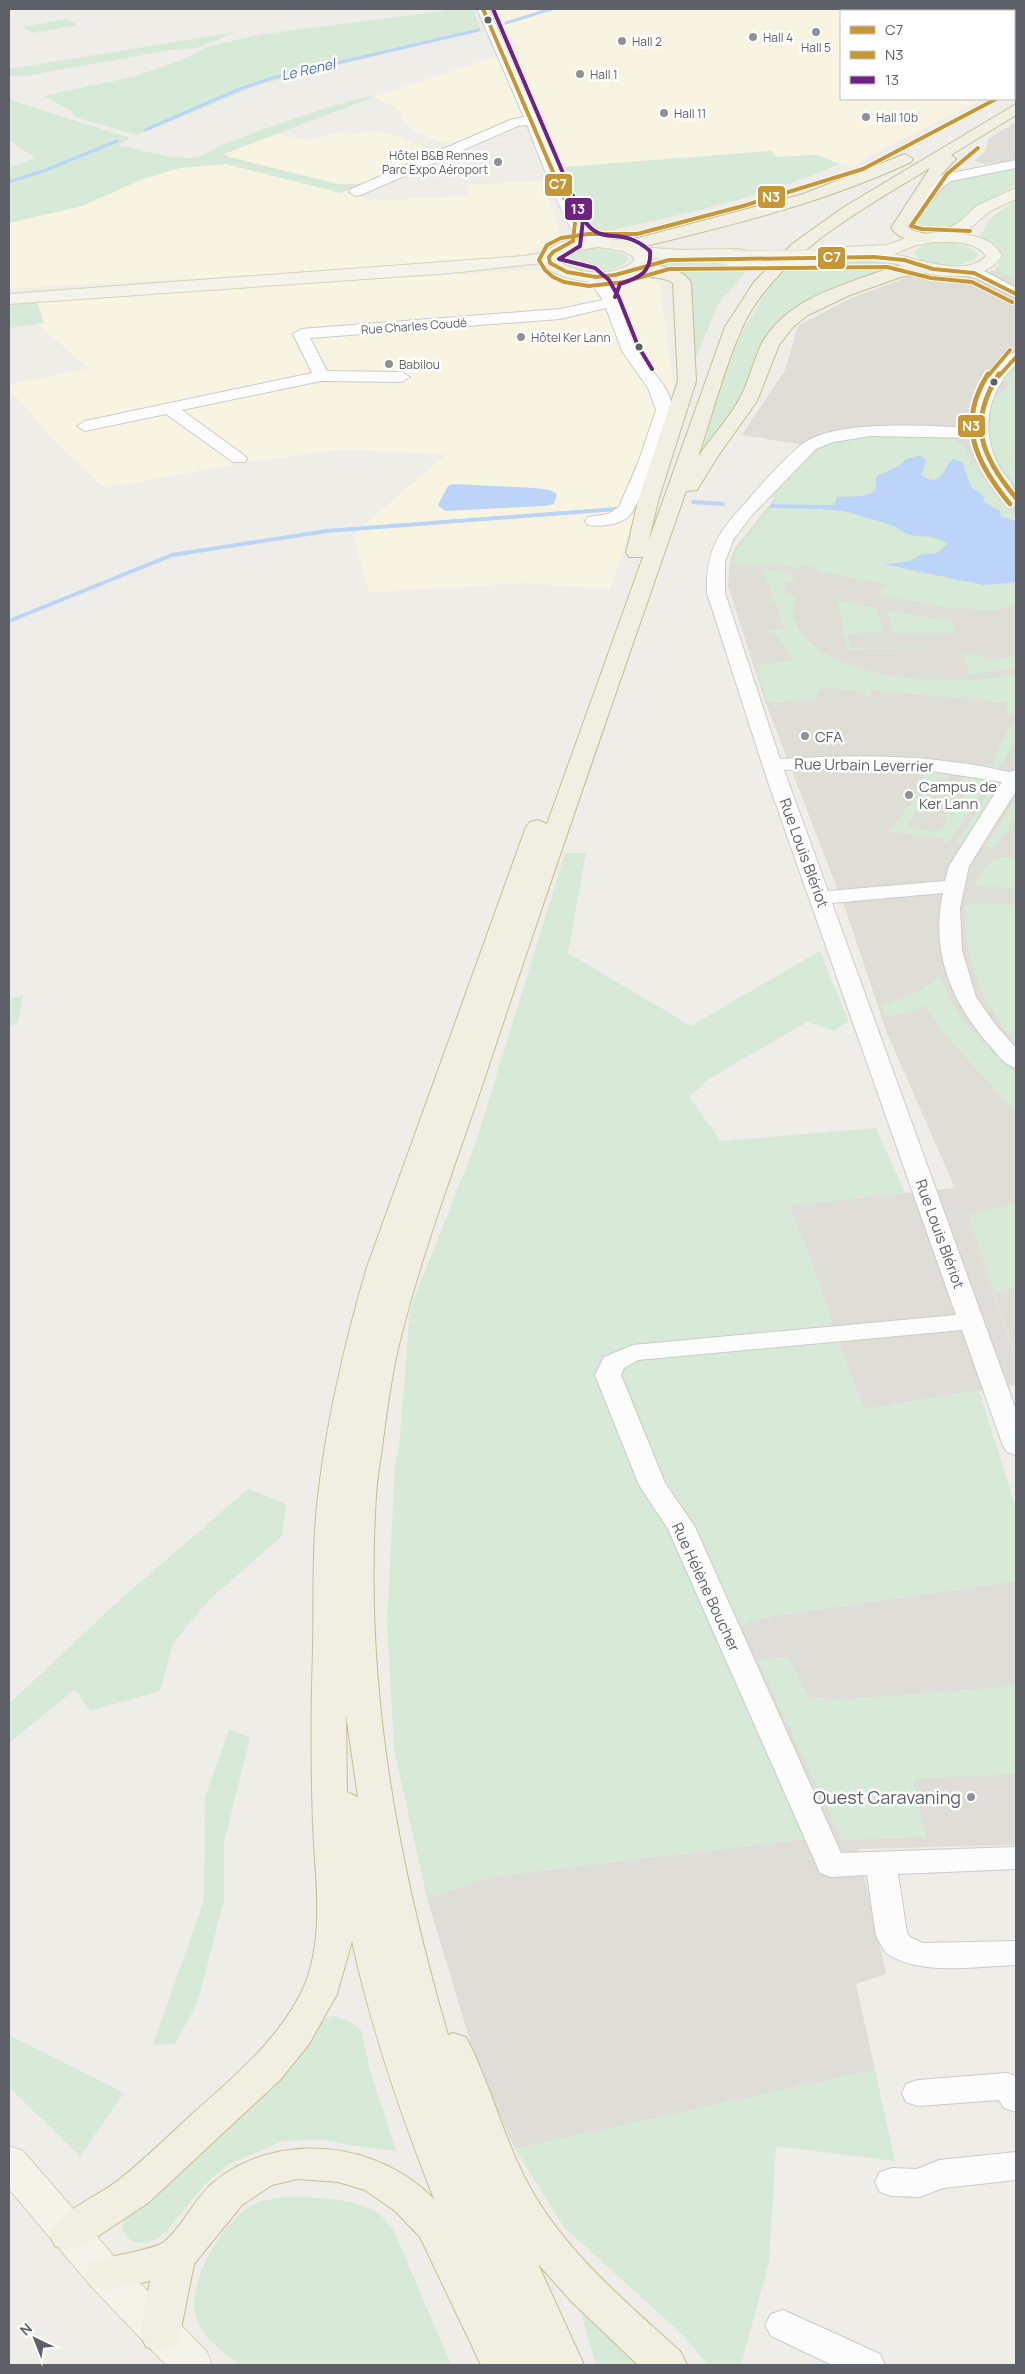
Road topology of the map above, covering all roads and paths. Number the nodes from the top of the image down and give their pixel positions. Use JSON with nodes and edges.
{"nodes":[{"id":1,"x":483,"y":9,"type":"edge"},
{"id":2,"x":1014,"y":100,"type":"edge"},
{"id":3,"x":1014,"y":100,"type":"edge"},
{"id":4,"x":1016,"y":110,"type":"edge"},
{"id":5,"x":532,"y":120,"type":"junction"},
{"id":6,"x":1016,"y":164,"type":"edge"},
{"id":7,"x":356,"y":192,"type":"dead end"},
{"id":8,"x":1011,"y":196,"type":"edge"},
{"id":9,"x":904,"y":220,"type":"junction"},
{"id":10,"x":575,"y":223,"type":"junction"},
{"id":11,"x":945,"y":237,"type":"junction"},
{"id":12,"x":924,"y":238,"type":"junction"},
{"id":13,"x":972,"y":241,"type":"junction"},
{"id":14,"x":599,"y":242,"type":"junction"},
{"id":15,"x":618,"y":244,"type":"junction"},
{"id":16,"x":567,"y":246,"type":"junction"},
{"id":17,"x":902,"y":254,"type":"junction"},
{"id":18,"x":552,"y":262,"type":"junction"},
{"id":19,"x":985,"y":265,"type":"junction"},
{"id":20,"x":632,"y":266,"type":"junction"},
{"id":21,"x":924,"y":268,"type":"junction"},
{"id":22,"x":962,"y":270,"type":"junction"},
{"id":23,"x":589,"y":276,"type":"junction"},
{"id":24,"x":1016,"y":287,"type":"edge"},
{"id":25,"x":1016,"y":294,"type":"edge"},
{"id":26,"x":9,"y":299,"type":"edge"},
{"id":27,"x":610,"y":303,"type":"junction"},
{"id":28,"x":1016,"y":357,"type":"edge"},
{"id":29,"x":321,"y":376,"type":"junction"},
{"id":30,"x":402,"y":377,"type":"dead end"},
{"id":31,"x":170,"y":409,"type":"junction"},
{"id":32,"x":85,"y":426,"type":"dead end"},
{"id":33,"x":981,"y":433,"type":"junction"},
{"id":34,"x":240,"y":459,"type":"dead end"},
{"id":35,"x":1016,"y":498,"type":"edge"},
{"id":36,"x":594,"y":521,"type":"dead end"},
{"id":37,"x":642,"y":561,"type":"junction"},
{"id":38,"x":772,"y":765,"type":"junction"},
{"id":39,"x":1015,"y":777,"type":"edge"},
{"id":40,"x":953,"y":887,"type":"junction"},
{"id":41,"x":820,"y":898,"type":"junction"},
{"id":42,"x":1016,"y":1061,"type":"edge"},
{"id":43,"x":971,"y":1321,"type":"junction"},
{"id":44,"x":1016,"y":1446,"type":"edge"},
{"id":45,"x":329,"y":1651,"type":"junction"},
{"id":46,"x":1016,"y":1858,"type":"edge"},
{"id":47,"x":881,"y":1864,"type":"junction"},
{"id":48,"x":391,"y":1885,"type":"junction"},
{"id":49,"x":1016,"y":1953,"type":"edge"},
{"id":50,"x":918,"y":2093,"type":"dead end"},
{"id":51,"x":1016,"y":2099,"type":"edge"},
{"id":52,"x":9,"y":2162,"type":"edge"},
{"id":53,"x":1016,"y":2166,"type":"edge"},
{"id":54,"x":892,"y":2182,"type":"dead end"},
{"id":55,"x":69,"y":2234,"type":"junction"},
{"id":56,"x":174,"y":2258,"type":"junction"},
{"id":57,"x":105,"y":2274,"type":"junction"},
{"id":58,"x":783,"y":2325,"type":"dead end"},
{"id":59,"x":160,"y":2334,"type":"junction"},
{"id":60,"x":192,"y":2365,"type":"edge"},
{"id":61,"x":502,"y":2365,"type":"edge"},
{"id":62,"x":526,"y":2365,"type":"edge"},
{"id":63,"x":564,"y":2365,"type":"edge"},
{"id":64,"x":666,"y":2365,"type":"edge"},
{"id":65,"x":867,"y":2365,"type":"edge"}],
"edges":[{"from":1,"to":5,"type":"street"},
{"from":2,"to":15,"type":"highway"},
{"from":3,"to":37,"type":"highway"},
{"from":4,"to":9,"type":"highway"},
{"from":4,"to":37,"type":"highway"},
{"from":5,"to":7,"type":"street"},
{"from":5,"to":10,"type":"street"},
{"from":6,"to":9,"type":"street"},
{"from":8,"to":11,"type":"main road"},
{"from":8,"to":13,"type":"main road"},
{"from":9,"to":12,"type":"highway"},
{"from":10,"to":14,"type":"street"},
{"from":10,"to":16,"type":"street"},
{"from":11,"to":12,"type":"main road"},
{"from":11,"to":13,"type":"main road"},
{"from":12,"to":17,"type":"main road"},
{"from":13,"to":19,"type":"main road"},
{"from":14,"to":15,"type":"main road"},
{"from":14,"to":16,"type":"main road"},
{"from":15,"to":20,"type":"main road"},
{"from":16,"to":18,"type":"main road"},
{"from":17,"to":20,"type":"main road","bridge":true},
{"from":17,"to":21,"type":"main road"},
{"from":18,"to":23,"type":"main road"},
{"from":18,"to":26,"type":"main road"},
{"from":19,"to":22,"type":"main road"},
{"from":19,"to":24,"type":"street"},
{"from":20,"to":23,"type":"main road"},
{"from":20,"to":27,"type":"street"},
{"from":20,"to":37,"type":"highway"},
{"from":21,"to":22,"type":"main road"},
{"from":21,"to":37,"type":"highway"},
{"from":22,"to":25,"type":"street"},
{"from":23,"to":27,"type":"street"},
{"from":27,"to":29,"type":"street","name":"Rue Charles Coudé"},
{"from":27,"to":36,"type":"street"},
{"from":28,"to":33,"type":"street"},
{"from":29,"to":30,"type":"street"},
{"from":29,"to":31,"type":"street"},
{"from":31,"to":32,"type":"street"},
{"from":31,"to":34,"type":"street"},
{"from":33,"to":35,"type":"street"},
{"from":33,"to":38,"type":"street","name":"Rue Louis Blériot"},
{"from":37,"to":45,"type":"highway"},
{"from":37,"to":48,"type":"highway"},
{"from":38,"to":39,"type":"street","name":"Rue Urbain Leverrier"},
{"from":38,"to":41,"type":"street","name":"Rue Louis Blériot"},
{"from":39,"to":40,"type":"street"},
{"from":40,"to":41,"type":"street"},
{"from":40,"to":42,"type":"street"},
{"from":41,"to":43,"type":"street","name":"Rue Louis Blériot"},
{"from":43,"to":44,"type":"street","name":"Rue Louis Blériot"},
{"from":43,"to":47,"type":"street","name":"Rue Hélène Boucher"},
{"from":45,"to":55,"type":"highway"},
{"from":45,"to":62,"type":"highway"},
{"from":46,"to":47,"type":"street","name":"Rue Hélène Boucher"},
{"from":47,"to":49,"type":"street"},
{"from":48,"to":63,"type":"highway"},
{"from":48,"to":64,"type":"highway"},
{"from":50,"to":51,"type":"street"},
{"from":52,"to":55,"type":"main road"},
{"from":53,"to":54,"type":"street"},
{"from":55,"to":57,"type":"main road"},
{"from":56,"to":57,"type":"highway"},
{"from":56,"to":59,"type":"highway"},
{"from":56,"to":61,"type":"highway"},
{"from":57,"to":59,"type":"main road"},
{"from":58,"to":65,"type":"street"},
{"from":59,"to":60,"type":"main road"}]}
